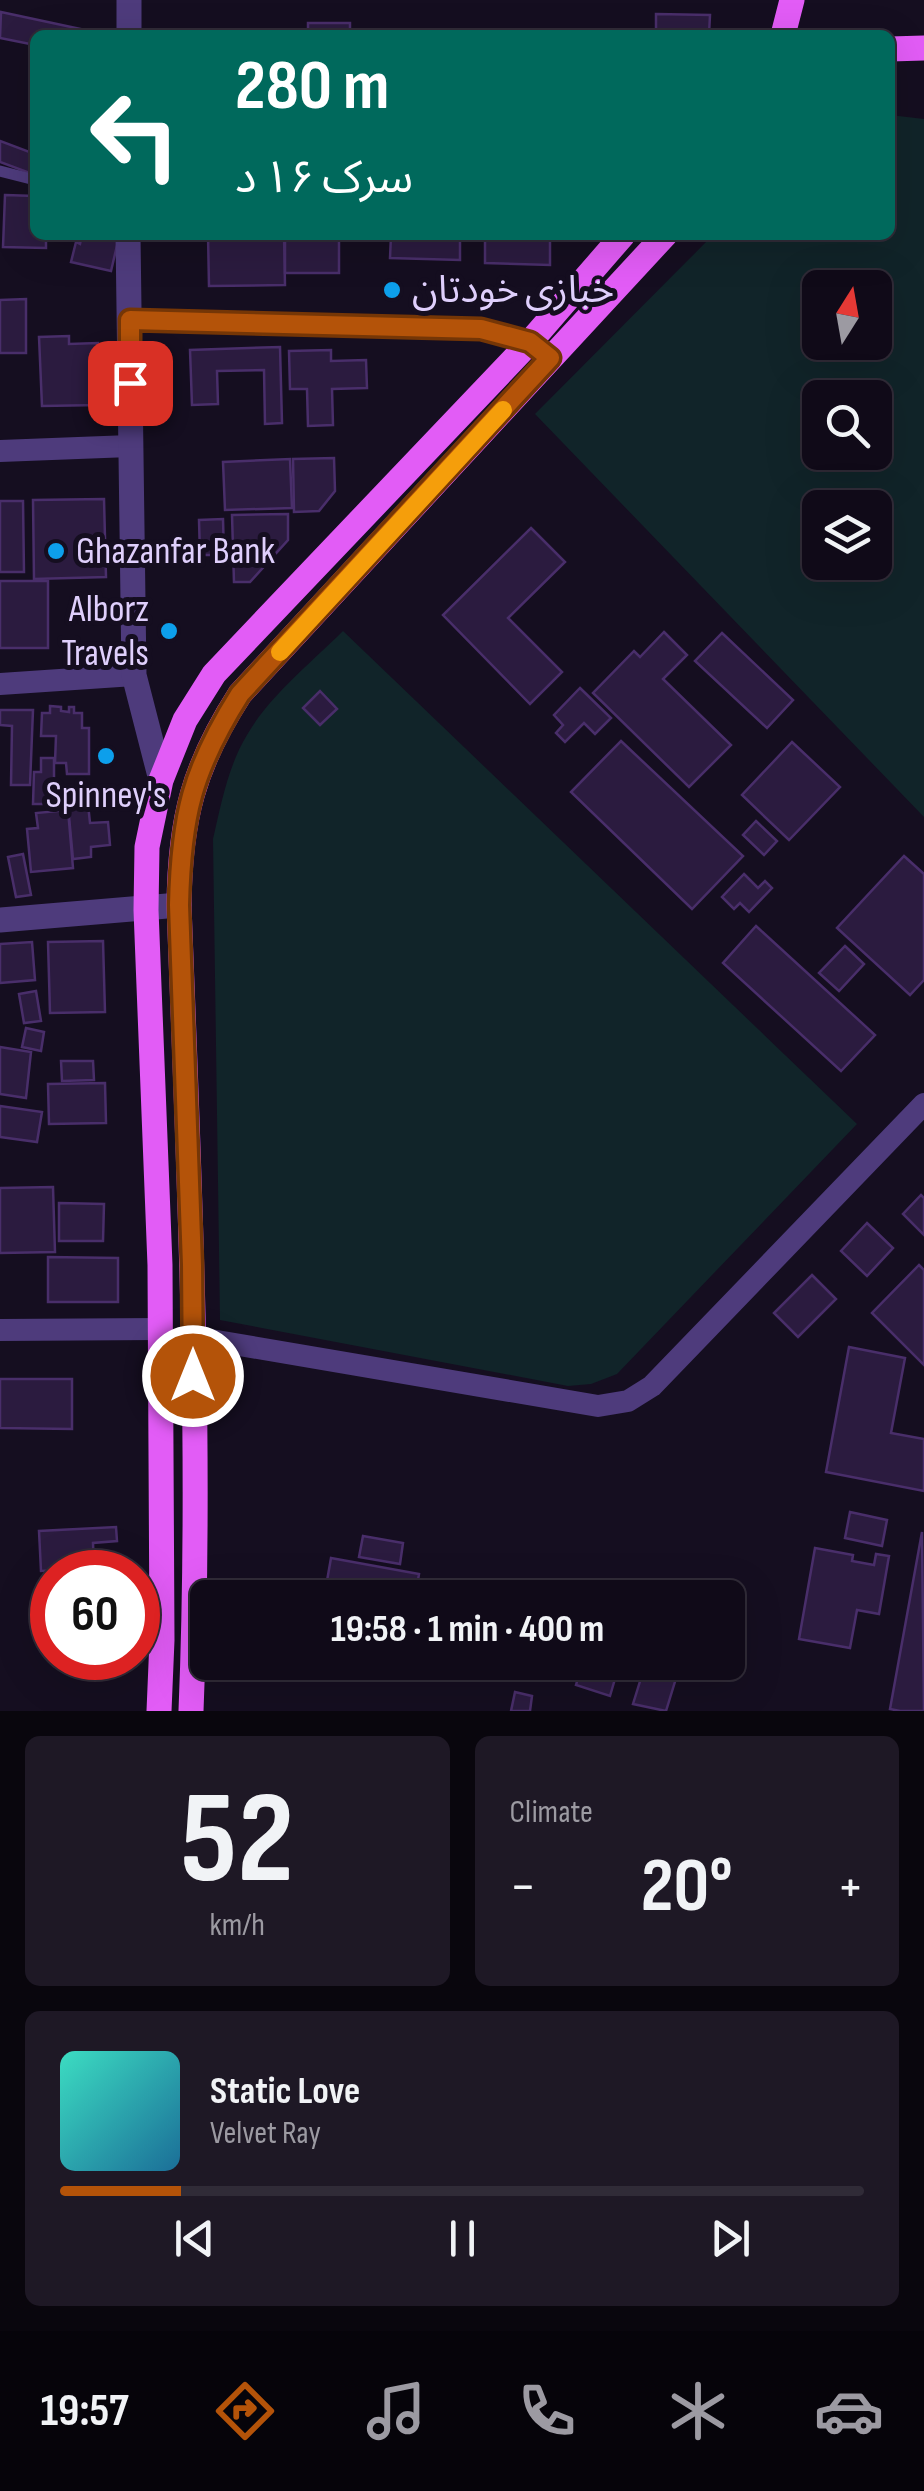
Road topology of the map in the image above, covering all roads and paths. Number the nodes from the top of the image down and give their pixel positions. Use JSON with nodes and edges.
{"nodes":[{"id":1,"x":130,"y":0,"type":"edge"},
{"id":2,"x":129,"y":30,"type":"edge"},
{"id":3,"x":895,"y":48,"type":"edge"},
{"id":4,"x":924,"y":48,"type":"edge"},
{"id":5,"x":0,"y":171,"type":"edge"},
{"id":6,"x":30,"y":179,"type":"edge"},
{"id":7,"x":128,"y":240,"type":"edge"},
{"id":8,"x":620,"y":240,"type":"edge"},
{"id":9,"x":660,"y":240,"type":"edge"},
{"id":10,"x":130,"y":320,"type":"junction"},
{"id":11,"x":540,"y":350,"type":"junction"},
{"id":12,"x":130,"y":446,"type":"junction"},
{"id":13,"x":0,"y":451,"type":"edge"},
{"id":14,"x":134,"y":675,"type":"junction"},
{"id":15,"x":0,"y":684,"type":"edge"},
{"id":16,"x":161,"y":780,"type":"junction"},
{"id":17,"x":179,"y":905,"type":"junction"},
{"id":18,"x":146,"y":910,"type":"junction"},
{"id":19,"x":0,"y":920,"type":"edge"},
{"id":20,"x":924,"y":1104,"type":"edge"},
{"id":21,"x":160,"y":1329,"type":"junction"},
{"id":22,"x":0,"y":1330,"type":"edge"},
{"id":23,"x":193,"y":1338,"type":"junction"},
{"id":24,"x":159,"y":1711,"type":"edge"},
{"id":25,"x":191,"y":1711,"type":"edge"}],
"edges":[{"from":1,"to":2,"type":"street"},
{"from":3,"to":4,"type":"main road"},
{"from":5,"to":6,"type":"lane"},
{"from":7,"to":10,"type":"street"},
{"from":8,"to":11,"type":"main road"},
{"from":9,"to":11,"type":"main road"},
{"from":10,"to":11,"type":"street"},
{"from":10,"to":12,"type":"street"},
{"from":11,"to":16,"type":"main road"},
{"from":11,"to":17,"type":"main road"},
{"from":12,"to":13,"type":"street"},
{"from":12,"to":14,"type":"street"},
{"from":14,"to":15,"type":"street"},
{"from":14,"to":16,"type":"street"},
{"from":16,"to":18,"type":"main road"},
{"from":17,"to":18,"type":"street"},
{"from":17,"to":23,"type":"main road"},
{"from":18,"to":19,"type":"street"},
{"from":18,"to":21,"type":"main road"},
{"from":20,"to":23,"type":"street"},
{"from":21,"to":22,"type":"street"},
{"from":21,"to":24,"type":"main road"},
{"from":23,"to":25,"type":"main road"}]}
